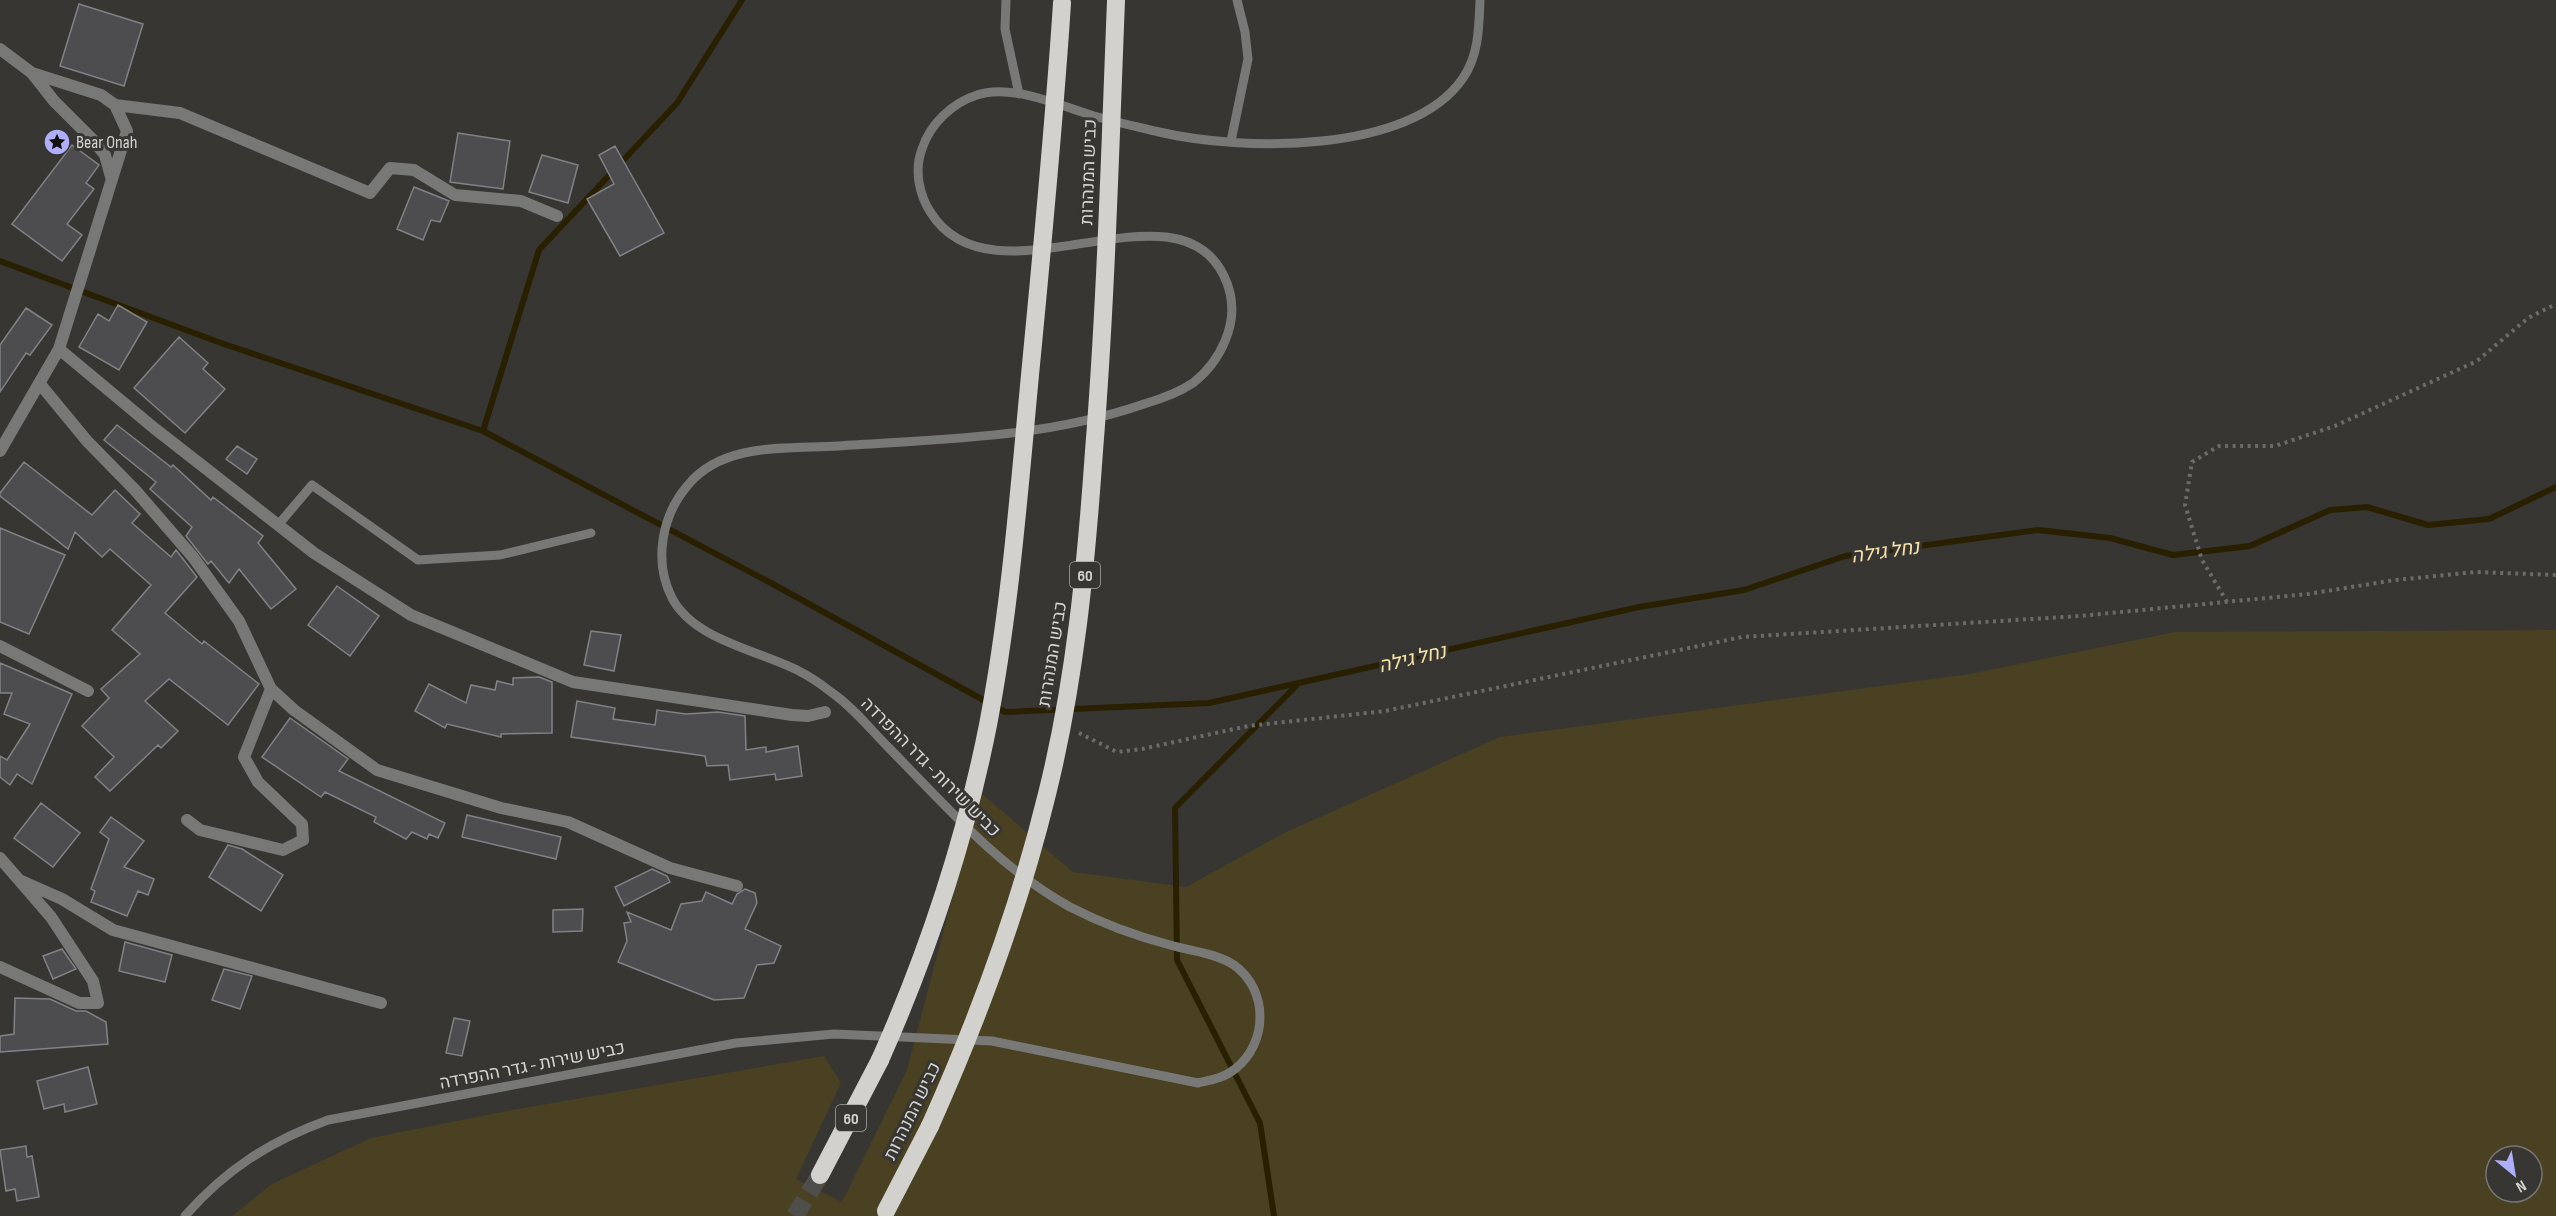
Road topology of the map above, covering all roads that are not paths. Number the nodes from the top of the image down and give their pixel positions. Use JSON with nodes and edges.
{"nodes":[{"id":1,"x":1006,"y":0,"type":"edge"},
{"id":2,"x":1237,"y":0,"type":"edge"},
{"id":3,"x":1480,"y":0,"type":"edge"},
{"id":4,"x":1063,"y":1,"type":"edge"},
{"id":5,"x":1116,"y":1,"type":"edge"},
{"id":6,"x":0,"y":49,"type":"edge"},
{"id":7,"x":32,"y":73,"type":"junction"},
{"id":8,"x":1019,"y":94,"type":"junction"},
{"id":9,"x":115,"y":105,"type":"junction"},
{"id":10,"x":1231,"y":141,"type":"junction"},
{"id":11,"x":112,"y":180,"type":"junction"},
{"id":12,"x":557,"y":216,"type":"dead end"},
{"id":13,"x":59,"y":349,"type":"junction"},
{"id":14,"x":40,"y":384,"type":"junction"},
{"id":15,"x":0,"y":452,"type":"edge"},
{"id":16,"x":278,"y":525,"type":"junction"},
{"id":17,"x":591,"y":533,"type":"dead end"},
{"id":18,"x":0,"y":646,"type":"edge"},
{"id":19,"x":271,"y":689,"type":"junction"},
{"id":20,"x":88,"y":691,"type":"dead end"},
{"id":21,"x":825,"y":712,"type":"dead end"},
{"id":22,"x":187,"y":820,"type":"dead end"},
{"id":23,"x":0,"y":858,"type":"edge"},
{"id":24,"x":19,"y":880,"type":"junction"},
{"id":25,"x":737,"y":886,"type":"dead end"},
{"id":26,"x":0,"y":967,"type":"edge"},
{"id":27,"x":381,"y":1003,"type":"dead end"},
{"id":28,"x":820,"y":1175,"type":"tunnel mouth"},
{"id":29,"x":886,"y":1211,"type":"dead end"},
{"id":30,"x":185,"y":1216,"type":"edge"}],
"edges":[{"from":1,"to":8,"type":"lane"},
{"from":2,"to":10,"type":"lane"},
{"from":3,"to":10,"type":"lane","name":"כביש שירות - גדר ההפרדה"},
{"from":4,"to":28,"type":"highway","name":"כביש המנהרות","number":"60","bridge":true},
{"from":5,"to":29,"type":"highway","name":"כביש המנהרות","number":"60","bridge":true},
{"from":6,"to":7,"type":"street"},
{"from":7,"to":9,"type":"street"},
{"from":7,"to":11,"type":"street"},
{"from":8,"to":10,"type":"lane","name":"כביש שירות - גדר ההפרדה"},
{"from":8,"to":30,"type":"lane","name":"כביש שירות - גדר ההפרדה"},
{"from":9,"to":11,"type":"street"},
{"from":9,"to":12,"type":"street"},
{"from":11,"to":13,"type":"street"},
{"from":13,"to":14,"type":"street"},
{"from":13,"to":16,"type":"street"},
{"from":14,"to":15,"type":"street"},
{"from":14,"to":19,"type":"street"},
{"from":16,"to":17,"type":"lane"},
{"from":16,"to":21,"type":"street"},
{"from":18,"to":20,"type":"street"},
{"from":19,"to":22,"type":"street"},
{"from":19,"to":25,"type":"street"},
{"from":23,"to":24,"type":"street"},
{"from":24,"to":26,"type":"street"},
{"from":24,"to":27,"type":"street"}]}
